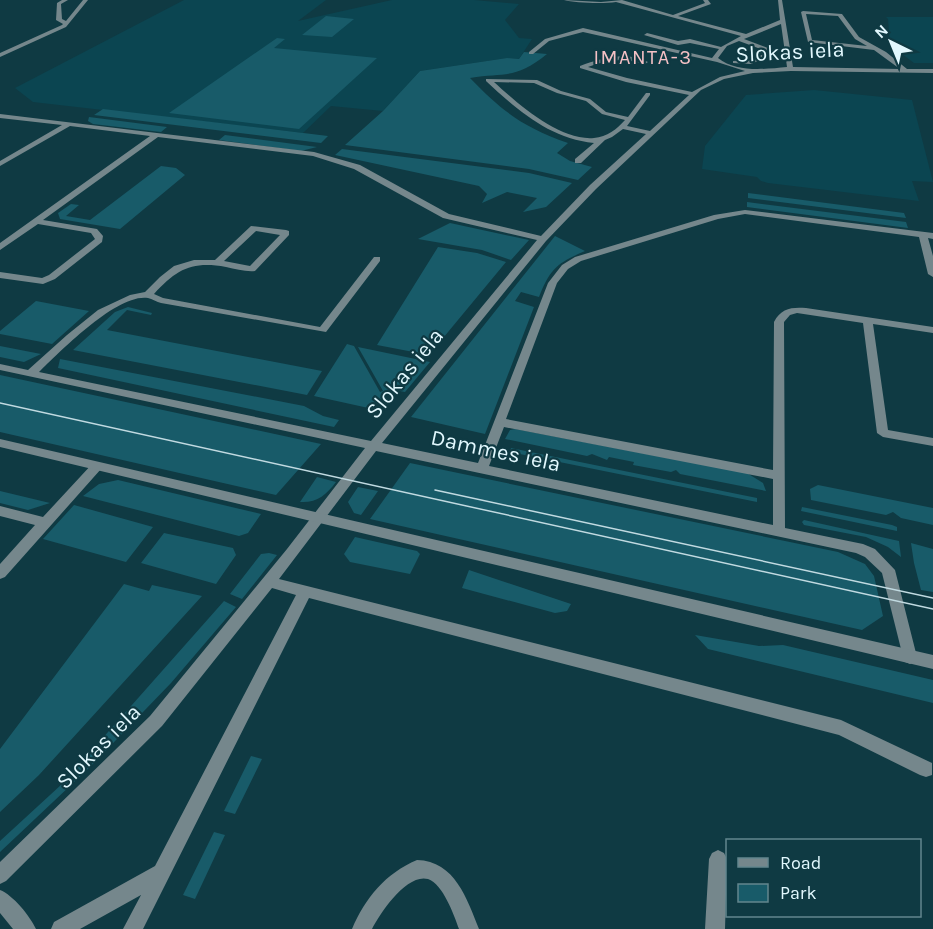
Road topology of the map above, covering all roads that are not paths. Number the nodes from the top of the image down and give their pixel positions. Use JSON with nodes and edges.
{"nodes":[{"id":1,"x":66,"y":0,"type":"edge"},
{"id":2,"x":86,"y":0,"type":"edge"},
{"id":3,"x":566,"y":0,"type":"edge"},
{"id":4,"x":585,"y":0,"type":"edge"},
{"id":5,"x":705,"y":0,"type":"edge"},
{"id":6,"x":780,"y":0,"type":"edge"},
{"id":7,"x":618,"y":1,"type":"edge"},
{"id":8,"x":674,"y":16,"type":"junction"},
{"id":9,"x":783,"y":21,"type":"junction"},
{"id":10,"x":66,"y":23,"type":"junction"},
{"id":11,"x":647,"y":35,"type":"dead end"},
{"id":12,"x":746,"y":36,"type":"junction"},
{"id":13,"x":739,"y":39,"type":"junction"},
{"id":14,"x":720,"y":48,"type":"junction"},
{"id":15,"x":873,"y":48,"type":"junction"},
{"id":16,"x":531,"y":53,"type":"dead end"},
{"id":17,"x":0,"y":55,"type":"edge"},
{"id":18,"x":717,"y":58,"type":"junction"},
{"id":19,"x":645,"y":62,"type":"dead end"},
{"id":20,"x":791,"y":69,"type":"junction"},
{"id":21,"x":753,"y":71,"type":"junction"},
{"id":22,"x":906,"y":71,"type":"junction"},
{"id":23,"x":933,"y":71,"type":"edge"},
{"id":24,"x":648,"y":94,"type":"dead end"},
{"id":25,"x":693,"y":94,"type":"junction"},
{"id":26,"x":0,"y":116,"type":"edge"},
{"id":27,"x":625,"y":123,"type":"junction"},
{"id":28,"x":70,"y":124,"type":"junction"},
{"id":29,"x":652,"y":132,"type":"junction"},
{"id":30,"x":156,"y":135,"type":"junction"},
{"id":31,"x":602,"y":139,"type":"junction"},
{"id":32,"x":578,"y":160,"type":"dead end"},
{"id":33,"x":0,"y":164,"type":"edge"},
{"id":34,"x":36,"y":221,"type":"junction"},
{"id":35,"x":928,"y":235,"type":"edge"},
{"id":36,"x":543,"y":239,"type":"junction"},
{"id":37,"x":0,"y":248,"type":"edge"},
{"id":38,"x":377,"y":258,"type":"dead end"},
{"id":39,"x":217,"y":263,"type":"junction"},
{"id":40,"x":933,"y":274,"type":"edge"},
{"id":41,"x":0,"y":275,"type":"edge"},
{"id":42,"x":148,"y":295,"type":"junction"},
{"id":43,"x":868,"y":320,"type":"junction"},
{"id":44,"x":933,"y":330,"type":"edge"},
{"id":45,"x":0,"y":367,"type":"edge"},
{"id":46,"x":31,"y":373,"type":"junction"},
{"id":47,"x":500,"y":422,"type":"junction"},
{"id":48,"x":933,"y":442,"type":"edge"},
{"id":49,"x":0,"y":443,"type":"edge"},
{"id":50,"x":375,"y":446,"type":"junction"},
{"id":51,"x":97,"y":466,"type":"junction"},
{"id":52,"x":482,"y":468,"type":"junction"},
{"id":53,"x":779,"y":476,"type":"junction"},
{"id":54,"x":0,"y":511,"type":"edge"},
{"id":55,"x":318,"y":519,"type":"junction"},
{"id":56,"x":46,"y":523,"type":"junction"},
{"id":57,"x":779,"y":530,"type":"junction"},
{"id":58,"x":3,"y":566,"type":"edge"},
{"id":59,"x":269,"y":582,"type":"junction"},
{"id":60,"x":305,"y":592,"type":"junction"},
{"id":61,"x":910,"y":657,"type":"junction"},
{"id":62,"x":933,"y":662,"type":"edge"},
{"id":63,"x":926,"y":769,"type":"dead end"},
{"id":64,"x":718,"y":859,"type":"dead end"},
{"id":65,"x":162,"y":872,"type":"junction"},
{"id":66,"x":0,"y":875,"type":"edge"},
{"id":67,"x":0,"y":899,"type":"edge"},
{"id":68,"x":26,"y":929,"type":"edge"},
{"id":69,"x":61,"y":929,"type":"edge"},
{"id":70,"x":133,"y":929,"type":"edge"},
{"id":71,"x":362,"y":929,"type":"edge"},
{"id":72,"x":469,"y":929,"type":"edge"},
{"id":73,"x":715,"y":929,"type":"edge"}],
"edges":[{"from":1,"to":10,"type":"street"},
{"from":2,"to":10,"type":"street"},
{"from":3,"to":4,"type":"street"},
{"from":4,"to":7,"type":"street"},
{"from":5,"to":8,"type":"street"},
{"from":6,"to":9,"type":"street"},
{"from":7,"to":8,"type":"street"},
{"from":8,"to":12,"type":"street"},
{"from":9,"to":12,"type":"street"},
{"from":9,"to":20,"type":"street"},
{"from":10,"to":17,"type":"street"},
{"from":11,"to":14,"type":"street"},
{"from":12,"to":13,"type":"street"},
{"from":13,"to":14,"type":"street"},
{"from":13,"to":18,"type":"street"},
{"from":14,"to":18,"type":"street"},
{"from":15,"to":15,"type":"street"},
{"from":15,"to":22,"type":"street"},
{"from":16,"to":18,"type":"street"},
{"from":18,"to":21,"type":"street"},
{"from":19,"to":25,"type":"street"},
{"from":20,"to":21,"type":"street","name":"Slokas iela"},
{"from":20,"to":22,"type":"street","name":"Slokas iela"},
{"from":21,"to":25,"type":"street","name":"Slokas iela"},
{"from":22,"to":23,"type":"street","name":"Slokas iela"},
{"from":24,"to":27,"type":"street"},
{"from":25,"to":29,"type":"street","name":"Slokas iela"},
{"from":26,"to":28,"type":"street"},
{"from":27,"to":29,"type":"street"},
{"from":27,"to":31,"type":"street"},
{"from":27,"to":31,"type":"street"},
{"from":28,"to":30,"type":"street"},
{"from":28,"to":33,"type":"street"},
{"from":29,"to":36,"type":"street","name":"Slokas iela"},
{"from":30,"to":34,"type":"street"},
{"from":30,"to":36,"type":"street"},
{"from":31,"to":32,"type":"street"},
{"from":34,"to":37,"type":"street"},
{"from":34,"to":41,"type":"street"},
{"from":35,"to":40,"type":"street"},
{"from":35,"to":47,"type":"street"},
{"from":36,"to":50,"type":"street","name":"Slokas iela"},
{"from":38,"to":42,"type":"street"},
{"from":39,"to":39,"type":"street"},
{"from":39,"to":42,"type":"street"},
{"from":42,"to":46,"type":"street"},
{"from":43,"to":44,"type":"street"},
{"from":43,"to":48,"type":"street"},
{"from":43,"to":53,"type":"street"},
{"from":45,"to":46,"type":"street","name":"Dammes iela"},
{"from":46,"to":50,"type":"street","name":"Dammes iela"},
{"from":47,"to":52,"type":"street"},
{"from":47,"to":53,"type":"street"},
{"from":49,"to":51,"type":"street"},
{"from":50,"to":52,"type":"street","name":"Dammes iela"},
{"from":50,"to":55,"type":"street","name":"Slokas iela"},
{"from":51,"to":55,"type":"street"},
{"from":51,"to":56,"type":"street"},
{"from":52,"to":57,"type":"street","name":"Dammes iela"},
{"from":53,"to":57,"type":"street"},
{"from":54,"to":56,"type":"street"},
{"from":55,"to":59,"type":"street","name":"Slokas iela"},
{"from":55,"to":61,"type":"street"},
{"from":56,"to":58,"type":"street"},
{"from":57,"to":61,"type":"street","name":"Dammes iela"},
{"from":59,"to":60,"type":"street"},
{"from":59,"to":66,"type":"street","name":"Slokas iela"},
{"from":60,"to":63,"type":"street"},
{"from":60,"to":65,"type":"street"},
{"from":61,"to":62,"type":"street"},
{"from":64,"to":73,"type":"street"},
{"from":65,"to":69,"type":"street"},
{"from":65,"to":70,"type":"street"},
{"from":67,"to":68,"type":"street"},
{"from":71,"to":72,"type":"street"}]}
